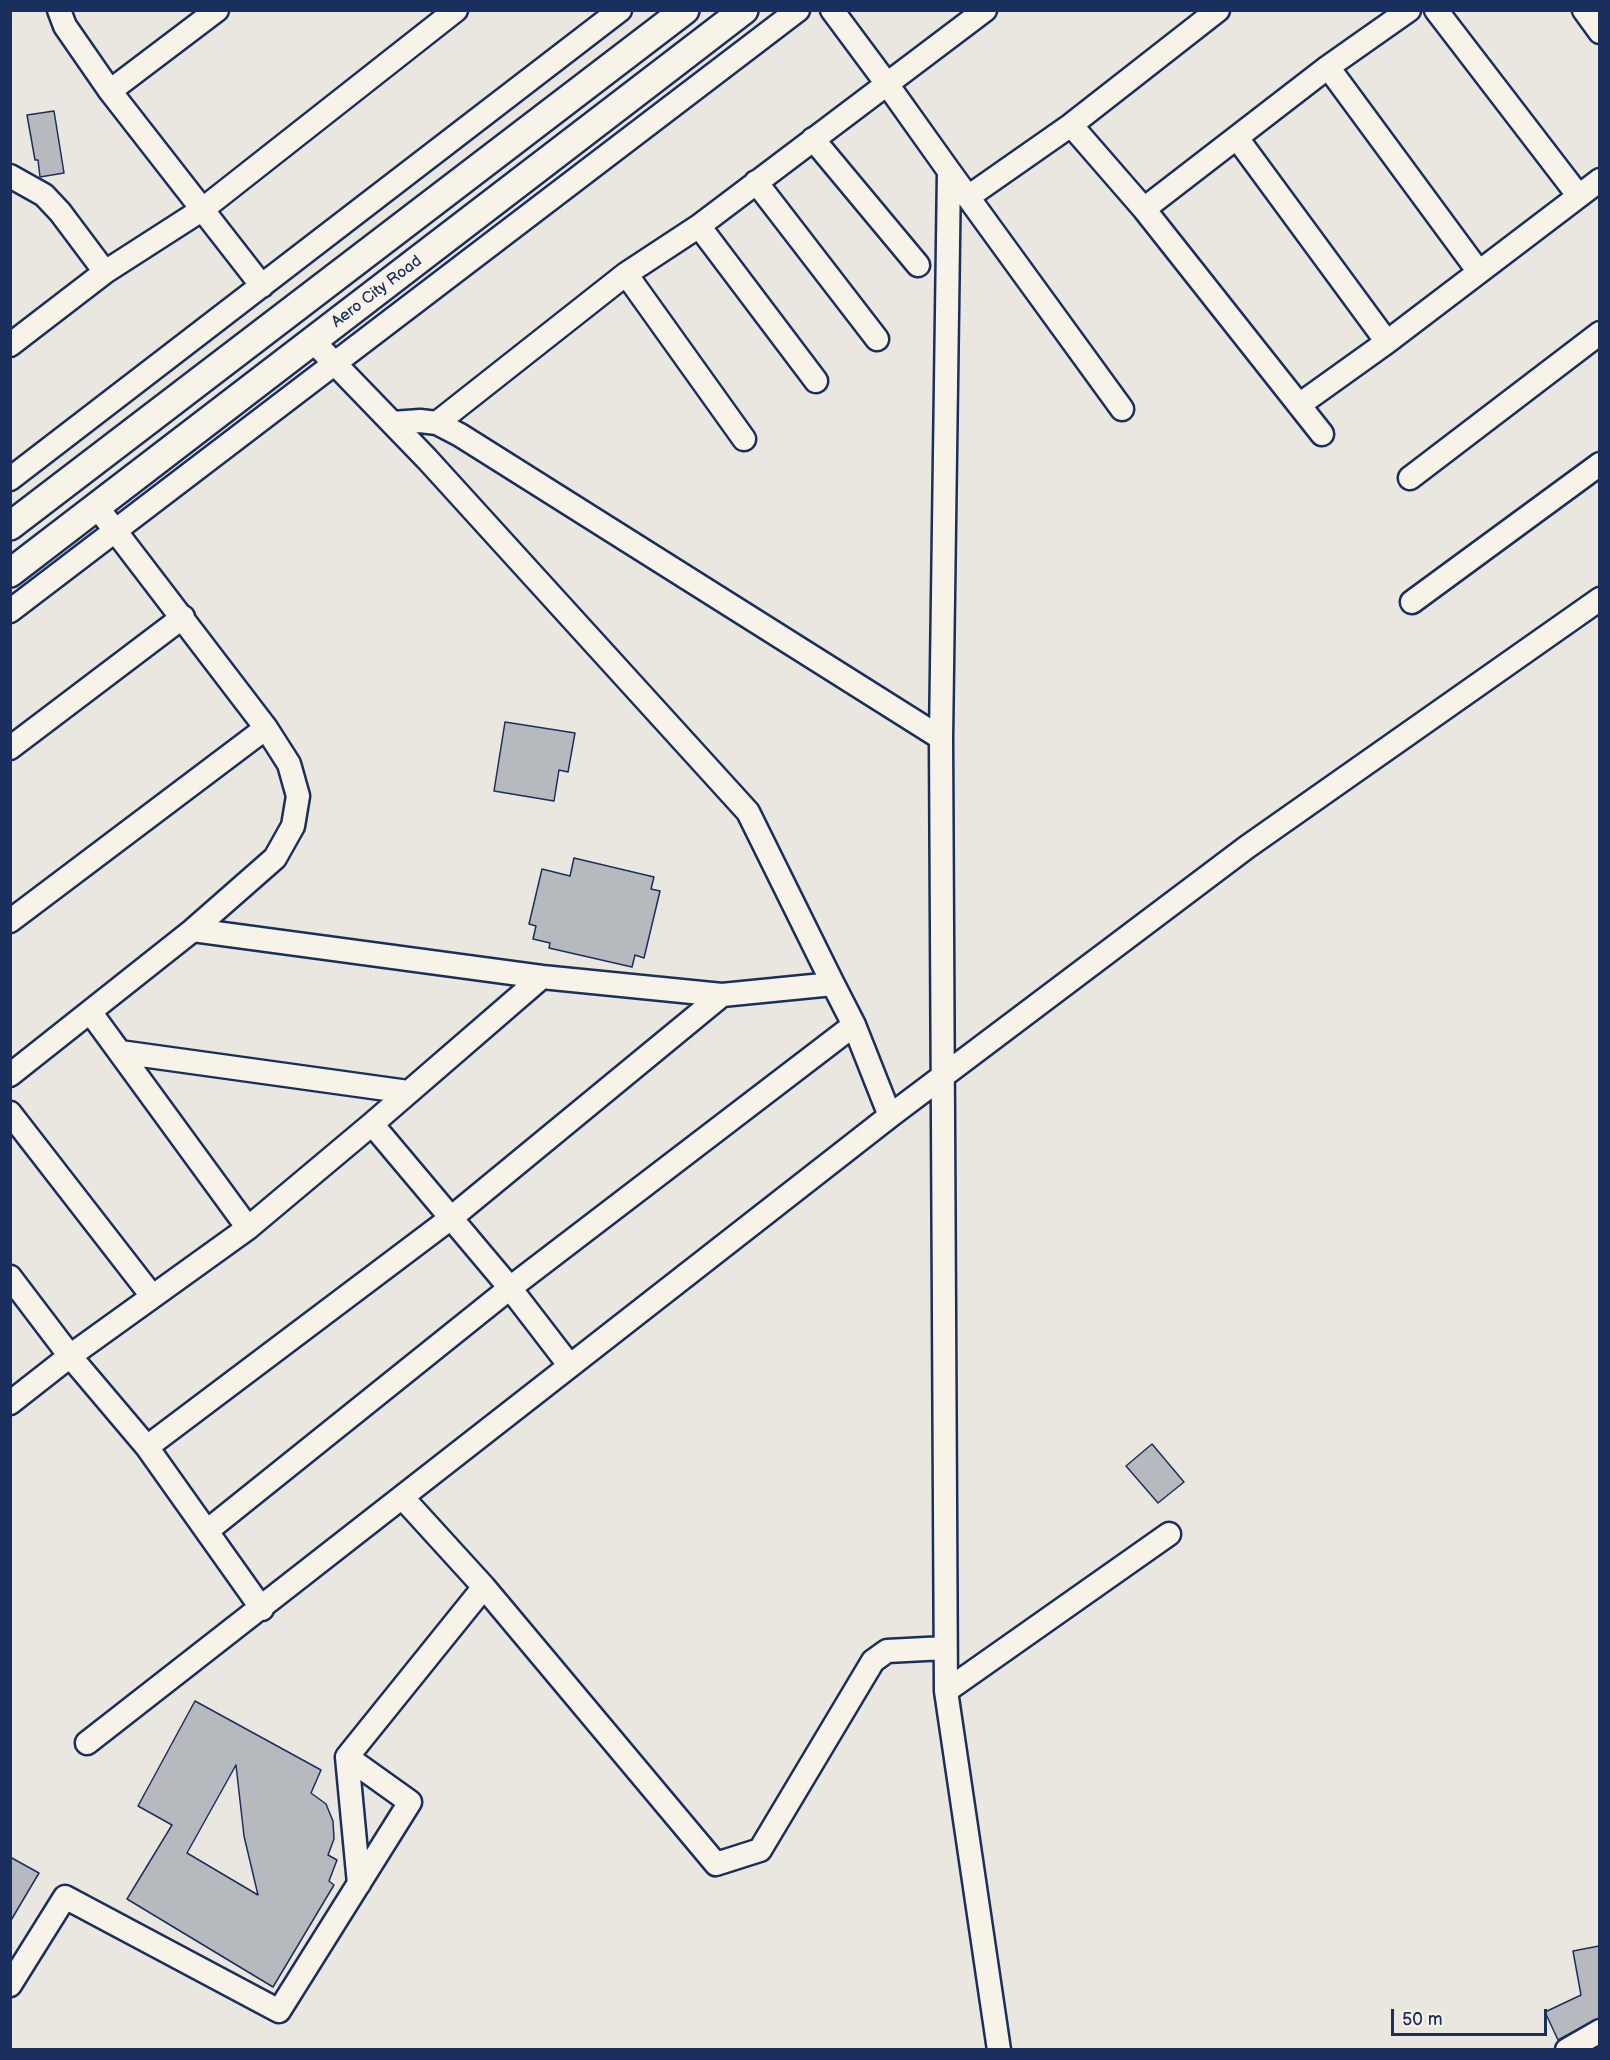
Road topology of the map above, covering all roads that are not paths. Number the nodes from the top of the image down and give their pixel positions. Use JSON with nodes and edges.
{"nodes":[{"id":1,"x":59,"y":10,"type":"edge"},
{"id":2,"x":217,"y":10,"type":"edge"},
{"id":3,"x":456,"y":10,"type":"edge"},
{"id":4,"x":620,"y":10,"type":"edge"},
{"id":5,"x":685,"y":10,"type":"edge"},
{"id":6,"x":744,"y":10,"type":"edge"},
{"id":7,"x":798,"y":10,"type":"edge"},
{"id":8,"x":832,"y":10,"type":"edge"},
{"id":9,"x":986,"y":10,"type":"edge"},
{"id":10,"x":1218,"y":10,"type":"edge"},
{"id":11,"x":1409,"y":10,"type":"edge"},
{"id":12,"x":1436,"y":10,"type":"edge"},
{"id":13,"x":1584,"y":10,"type":"edge"},
{"id":14,"x":1599,"y":32,"type":"edge"},
{"id":15,"x":1328,"y":67,"type":"junction"},
{"id":16,"x":888,"y":84,"type":"junction"},
{"id":17,"x":110,"y":91,"type":"junction"},
{"id":18,"x":1071,"y":125,"type":"junction"},
{"id":19,"x":1237,"y":138,"type":"junction"},
{"id":20,"x":813,"y":139,"type":"junction"},
{"id":21,"x":949,"y":171,"type":"junction"},
{"id":22,"x":10,"y":176,"type":"edge"},
{"id":23,"x":1599,"y":180,"type":"edge"},
{"id":24,"x":756,"y":182,"type":"junction"},
{"id":25,"x":1578,"y":195,"type":"junction"},
{"id":26,"x":968,"y":197,"type":"junction"},
{"id":27,"x":203,"y":209,"type":"junction"},
{"id":28,"x":1144,"y":209,"type":"junction"},
{"id":29,"x":699,"y":226,"type":"junction"},
{"id":30,"x":918,"y":265,"type":"dead end"},
{"id":31,"x":105,"y":272,"type":"junction"},
{"id":32,"x":1479,"y":272,"type":"junction"},
{"id":33,"x":626,"y":274,"type":"junction"},
{"id":34,"x":262,"y":286,"type":"junction"},
{"id":35,"x":1599,"y":333,"type":"edge"},
{"id":36,"x":877,"y":339,"type":"dead end"},
{"id":37,"x":313,"y":341,"type":"junction"},
{"id":38,"x":1387,"y":342,"type":"junction"},
{"id":39,"x":10,"y":345,"type":"edge"},
{"id":40,"x":335,"y":364,"type":"junction"},
{"id":41,"x":816,"y":381,"type":"dead end"},
{"id":42,"x":1299,"y":405,"type":"junction"},
{"id":43,"x":1122,"y":409,"type":"dead end"},
{"id":44,"x":392,"y":423,"type":"junction"},
{"id":45,"x":437,"y":423,"type":"junction"},
{"id":46,"x":1322,"y":434,"type":"dead end"},
{"id":47,"x":744,"y":440,"type":"dead end"},
{"id":48,"x":1599,"y":464,"type":"edge"},
{"id":49,"x":1410,"y":478,"type":"dead end"},
{"id":50,"x":10,"y":479,"type":"edge"},
{"id":51,"x":98,"y":507,"type":"junction"},
{"id":52,"x":10,"y":526,"type":"edge"},
{"id":53,"x":115,"y":530,"type":"junction"},
{"id":54,"x":10,"y":573,"type":"edge"},
{"id":55,"x":1599,"y":599,"type":"edge"},
{"id":56,"x":1412,"y":602,"type":"dead end"},
{"id":57,"x":10,"y":611,"type":"edge"},
{"id":58,"x":183,"y":616,"type":"junction"},
{"id":59,"x":266,"y":728,"type":"junction"},
{"id":60,"x":941,"y":738,"type":"junction"},
{"id":61,"x":10,"y":748,"type":"edge"},
{"id":62,"x":10,"y":921,"type":"edge"},
{"id":63,"x":193,"y":930,"type":"junction"},
{"id":64,"x":542,"y":976,"type":"junction"},
{"id":65,"x":833,"y":984,"type":"junction"},
{"id":66,"x":722,"y":995,"type":"junction"},
{"id":67,"x":91,"y":1013,"type":"junction"},
{"id":68,"x":854,"y":1025,"type":"junction"},
{"id":69,"x":120,"y":1052,"type":"junction"},
{"id":70,"x":10,"y":1075,"type":"edge"},
{"id":71,"x":943,"y":1077,"type":"junction"},
{"id":72,"x":408,"y":1092,"type":"junction"},
{"id":73,"x":10,"y":1113,"type":"edge"},
{"id":74,"x":890,"y":1116,"type":"junction"},
{"id":75,"x":372,"y":1124,"type":"junction"},
{"id":76,"x":451,"y":1218,"type":"junction"},
{"id":77,"x":248,"y":1228,"type":"junction"},
{"id":78,"x":10,"y":1277,"type":"edge"},
{"id":79,"x":510,"y":1288,"type":"junction"},
{"id":80,"x":152,"y":1296,"type":"junction"},
{"id":81,"x":70,"y":1356,"type":"junction"},
{"id":82,"x":570,"y":1366,"type":"junction"},
{"id":83,"x":10,"y":1403,"type":"edge"},
{"id":84,"x":147,"y":1448,"type":"junction"},
{"id":85,"x":402,"y":1497,"type":"junction"},
{"id":86,"x":207,"y":1531,"type":"junction"},
{"id":87,"x":1169,"y":1534,"type":"dead end"},
{"id":88,"x":484,"y":1587,"type":"junction"},
{"id":89,"x":262,"y":1609,"type":"junction"},
{"id":90,"x":945,"y":1648,"type":"junction"},
{"id":91,"x":946,"y":1691,"type":"junction"},
{"id":92,"x":87,"y":1743,"type":"dead end"},
{"id":93,"x":347,"y":1757,"type":"junction"},
{"id":94,"x":359,"y":1884,"type":"junction"},
{"id":95,"x":10,"y":1984,"type":"edge"},
{"id":96,"x":1599,"y":2031,"type":"edge"},
{"id":97,"x":999,"y":2049,"type":"edge"},
{"id":98,"x":1567,"y":2049,"type":"edge"}],
"edges":[{"from":1,"to":17,"type":"street"},
{"from":2,"to":17,"type":"street"},
{"from":3,"to":27,"type":"street"},
{"from":4,"to":34,"type":"street"},
{"from":5,"to":52,"type":"street"},
{"from":6,"to":37,"type":"street","name":"Aero City Road"},
{"from":7,"to":40,"type":"street"},
{"from":8,"to":16,"type":"street"},
{"from":9,"to":16,"type":"street"},
{"from":10,"to":18,"type":"street"},
{"from":11,"to":15,"type":"street"},
{"from":12,"to":25,"type":"street"},
{"from":13,"to":14,"type":"street"},
{"from":15,"to":19,"type":"street"},
{"from":15,"to":32,"type":"street"},
{"from":16,"to":20,"type":"street"},
{"from":16,"to":21,"type":"street"},
{"from":17,"to":27,"type":"street"},
{"from":18,"to":26,"type":"street"},
{"from":18,"to":28,"type":"street"},
{"from":19,"to":28,"type":"street"},
{"from":19,"to":38,"type":"street"},
{"from":20,"to":24,"type":"street"},
{"from":20,"to":30,"type":"street"},
{"from":21,"to":26,"type":"street"},
{"from":21,"to":60,"type":"street"},
{"from":22,"to":31,"type":"street"},
{"from":23,"to":25,"type":"street"},
{"from":24,"to":29,"type":"street"},
{"from":24,"to":36,"type":"street"},
{"from":25,"to":32,"type":"street"},
{"from":26,"to":43,"type":"street"},
{"from":27,"to":31,"type":"street"},
{"from":27,"to":34,"type":"street"},
{"from":28,"to":42,"type":"street"},
{"from":29,"to":33,"type":"street"},
{"from":29,"to":41,"type":"street"},
{"from":31,"to":39,"type":"street"},
{"from":32,"to":38,"type":"street"},
{"from":33,"to":45,"type":"street"},
{"from":33,"to":47,"type":"street"},
{"from":34,"to":50,"type":"street"},
{"from":35,"to":49,"type":"street"},
{"from":37,"to":40,"type":"street"},
{"from":37,"to":51,"type":"street","name":"Aero City Road"},
{"from":38,"to":42,"type":"street"},
{"from":40,"to":44,"type":"street"},
{"from":40,"to":53,"type":"street"},
{"from":42,"to":46,"type":"street"},
{"from":44,"to":45,"type":"street"},
{"from":44,"to":65,"type":"street"},
{"from":45,"to":60,"type":"street"},
{"from":48,"to":56,"type":"street"},
{"from":51,"to":53,"type":"street"},
{"from":51,"to":54,"type":"street","name":"Aero City Road"},
{"from":53,"to":57,"type":"street"},
{"from":53,"to":58,"type":"street"},
{"from":55,"to":71,"type":"street"},
{"from":58,"to":59,"type":"street"},
{"from":58,"to":61,"type":"street"},
{"from":59,"to":62,"type":"street"},
{"from":59,"to":63,"type":"street"},
{"from":60,"to":71,"type":"street"},
{"from":63,"to":64,"type":"street"},
{"from":63,"to":67,"type":"street"},
{"from":64,"to":66,"type":"street"},
{"from":64,"to":72,"type":"street"},
{"from":65,"to":66,"type":"street"},
{"from":65,"to":68,"type":"street"},
{"from":66,"to":76,"type":"street"},
{"from":67,"to":69,"type":"street"},
{"from":67,"to":70,"type":"street"},
{"from":68,"to":74,"type":"street"},
{"from":68,"to":79,"type":"street"},
{"from":69,"to":72,"type":"street"},
{"from":69,"to":77,"type":"street"},
{"from":71,"to":74,"type":"street"},
{"from":71,"to":90,"type":"street"},
{"from":72,"to":75,"type":"street"},
{"from":73,"to":80,"type":"street"},
{"from":74,"to":82,"type":"street"},
{"from":75,"to":76,"type":"street"},
{"from":75,"to":77,"type":"street"},
{"from":76,"to":79,"type":"street"},
{"from":76,"to":84,"type":"street"},
{"from":77,"to":80,"type":"street"},
{"from":78,"to":81,"type":"street"},
{"from":79,"to":82,"type":"street"},
{"from":79,"to":86,"type":"street"},
{"from":80,"to":81,"type":"street"},
{"from":81,"to":83,"type":"street"},
{"from":81,"to":84,"type":"street"},
{"from":82,"to":85,"type":"street"},
{"from":84,"to":86,"type":"street"},
{"from":85,"to":88,"type":"street"},
{"from":85,"to":89,"type":"street"},
{"from":86,"to":89,"type":"street"},
{"from":87,"to":91,"type":"street"},
{"from":88,"to":90,"type":"street"},
{"from":88,"to":93,"type":"street"},
{"from":89,"to":92,"type":"street"},
{"from":90,"to":91,"type":"street"},
{"from":91,"to":97,"type":"street"},
{"from":93,"to":94,"type":"street"},
{"from":93,"to":94,"type":"street"},
{"from":94,"to":95,"type":"street"},
{"from":96,"to":98,"type":"street"}]}
